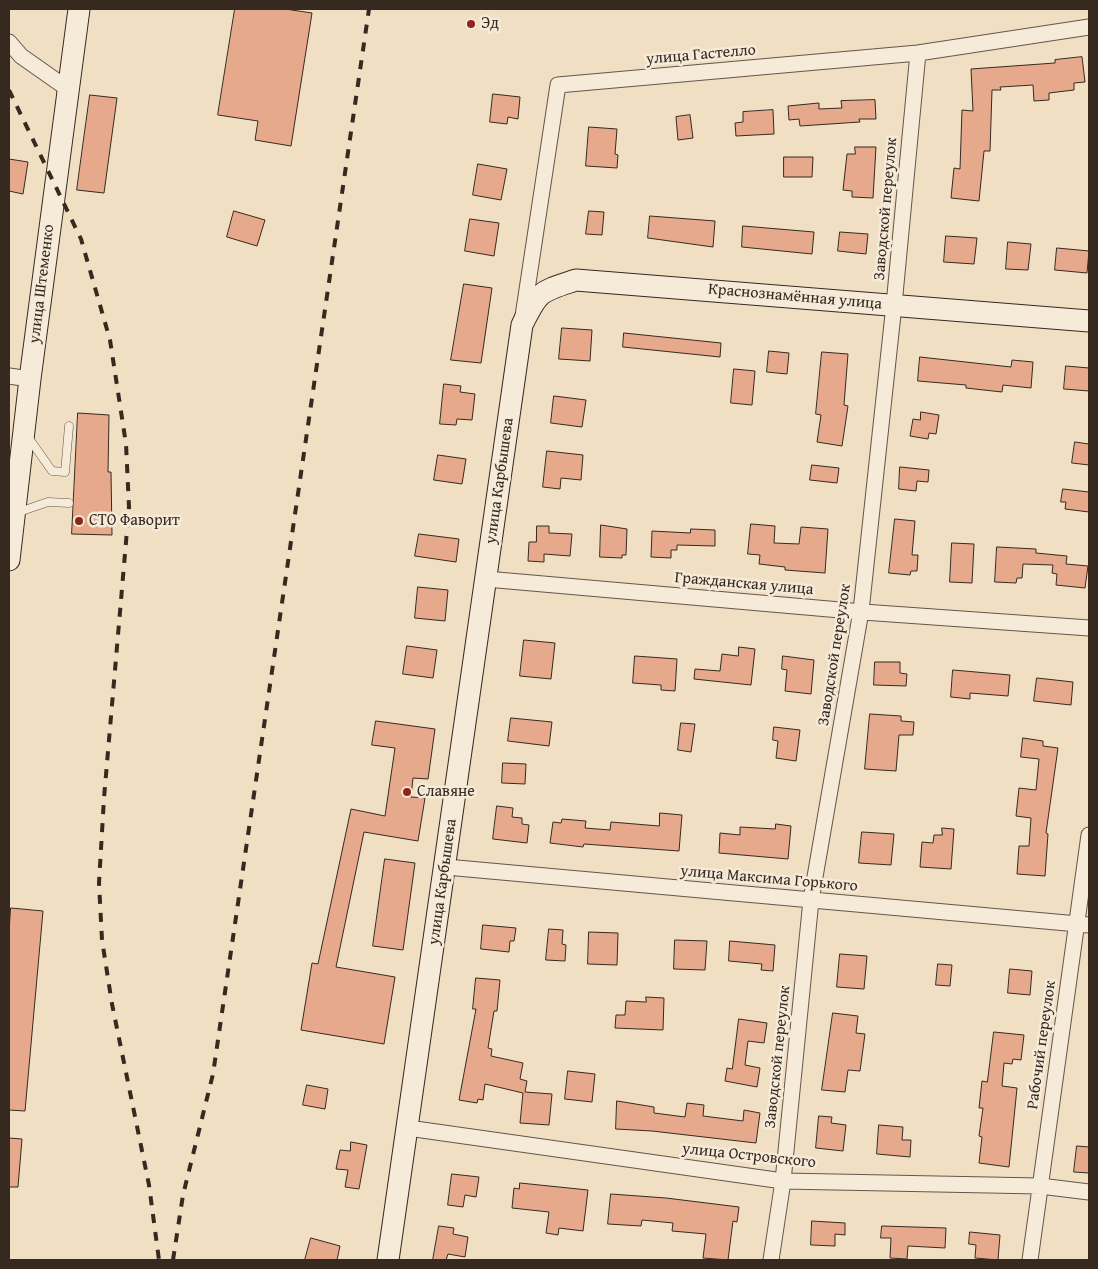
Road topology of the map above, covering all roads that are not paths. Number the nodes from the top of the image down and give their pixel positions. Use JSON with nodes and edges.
{"nodes":[{"id":1,"x":79,"y":9,"type":"edge"},
{"id":2,"x":1089,"y":27,"type":"edge"},
{"id":3,"x":9,"y":42,"type":"edge"},
{"id":4,"x":918,"y":53,"type":"junction"},
{"id":5,"x":68,"y":89,"type":"junction"},
{"id":6,"x":894,"y":305,"type":"junction"},
{"id":7,"x":1089,"y":321,"type":"edge"},
{"id":8,"x":522,"y":325,"type":"junction"},
{"id":9,"x":9,"y":376,"type":"edge"},
{"id":10,"x":30,"y":379,"type":"junction"},
{"id":11,"x":69,"y":426,"type":"dead end"},
{"id":12,"x":24,"y":431,"type":"junction"},
{"id":13,"x":69,"y":503,"type":"dead end"},
{"id":14,"x":14,"y":513,"type":"junction"},
{"id":15,"x":9,"y":560,"type":"edge"},
{"id":16,"x":486,"y":579,"type":"junction"},
{"id":17,"x":861,"y":611,"type":"junction"},
{"id":18,"x":1089,"y":628,"type":"edge"},
{"id":19,"x":1089,"y":835,"type":"edge"},
{"id":20,"x":446,"y":868,"type":"junction"},
{"id":21,"x":811,"y":900,"type":"junction"},
{"id":22,"x":1083,"y":925,"type":"edge"},
{"id":23,"x":408,"y":1128,"type":"junction"},
{"id":24,"x":783,"y":1181,"type":"junction"},
{"id":25,"x":1040,"y":1186,"type":"junction"},
{"id":26,"x":1089,"y":1192,"type":"edge"},
{"id":27,"x":388,"y":1260,"type":"edge"},
{"id":28,"x":771,"y":1260,"type":"edge"},
{"id":29,"x":1030,"y":1260,"type":"edge"}],
"edges":[{"from":1,"to":5,"type":"main road","name":"улица Штеменко"},
{"from":2,"to":4,"type":"street","name":"улица Гастелло"},
{"from":3,"to":5,"type":"street"},
{"from":4,"to":6,"type":"street","name":"Заводской переулок"},
{"from":4,"to":8,"type":"street","name":"улица Гастелло"},
{"from":5,"to":10,"type":"main road","name":"улица Штеменко"},
{"from":6,"to":7,"type":"main road","name":"Краснознамённая улица"},
{"from":6,"to":8,"type":"main road","name":"Краснознамённая улица"},
{"from":6,"to":17,"type":"street","name":"Заводской переулок"},
{"from":8,"to":16,"type":"main road","name":"улица Карбышева"},
{"from":9,"to":10,"type":"street"},
{"from":10,"to":12,"type":"main road","name":"улица Штеменко"},
{"from":11,"to":12,"type":"lane"},
{"from":12,"to":14,"type":"main road","name":"улица Штеменко"},
{"from":13,"to":14,"type":"lane"},
{"from":14,"to":15,"type":"main road","name":"улица Штеменко"},
{"from":16,"to":17,"type":"street","name":"Гражданская улица"},
{"from":16,"to":20,"type":"main road","name":"улица Карбышева"},
{"from":17,"to":18,"type":"street","name":"Гражданская улица"},
{"from":17,"to":21,"type":"street","name":"Заводской переулок"},
{"from":19,"to":22,"type":"street","name":"Рабочий переулок"},
{"from":20,"to":21,"type":"street","name":"улица Максима Горького"},
{"from":20,"to":23,"type":"main road","name":"улица Карбышева"},
{"from":21,"to":22,"type":"street","name":"улица Максима Горького"},
{"from":21,"to":24,"type":"street","name":"Заводской переулок"},
{"from":22,"to":25,"type":"street","name":"Рабочий переулок"},
{"from":23,"to":24,"type":"street","name":"улица Островского"},
{"from":23,"to":27,"type":"main road","name":"улица Карбышева"},
{"from":24,"to":25,"type":"street","name":"улица Островского"},
{"from":24,"to":28,"type":"street","name":"Заводской переулок"},
{"from":25,"to":26,"type":"street","name":"улица Островского"},
{"from":25,"to":29,"type":"street","name":"Рабочий переулок"}]}
